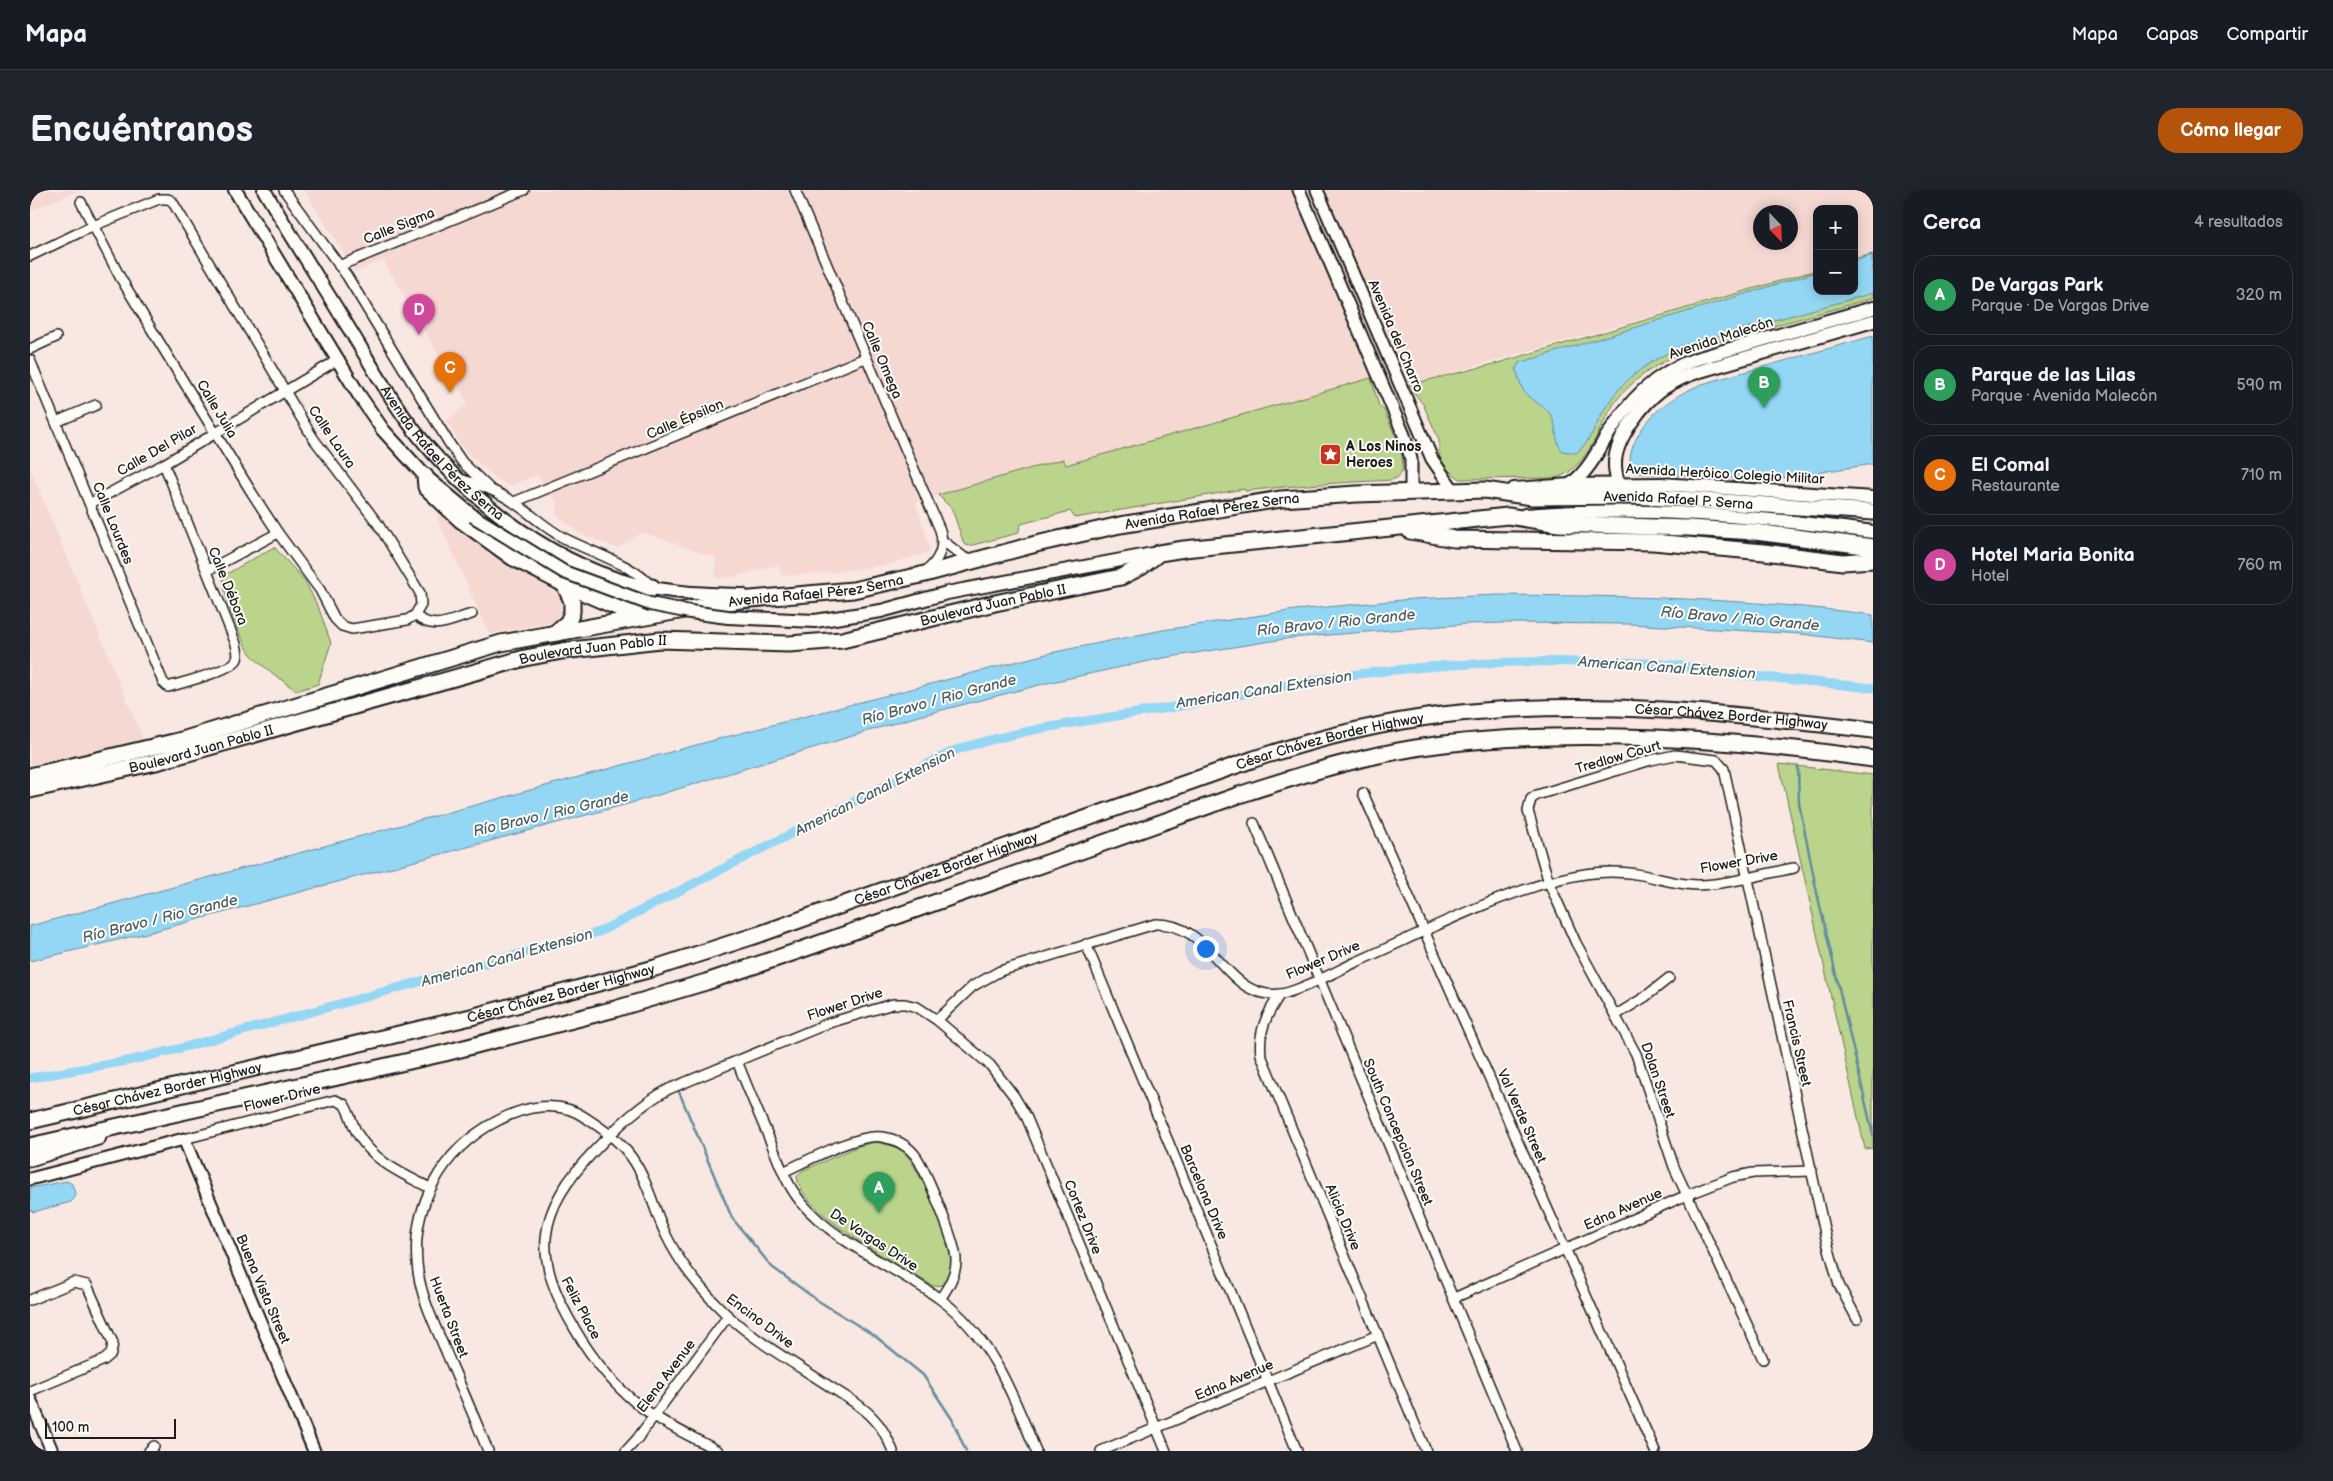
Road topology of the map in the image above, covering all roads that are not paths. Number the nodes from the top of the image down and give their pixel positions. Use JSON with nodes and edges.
{"nodes":[{"id":1,"x":235,"y":190,"type":"edge"},
{"id":2,"x":264,"y":190,"type":"edge"},
{"id":3,"x":284,"y":190,"type":"edge"},
{"id":4,"x":524,"y":190,"type":"edge"},
{"id":5,"x":795,"y":190,"type":"edge"},
{"id":6,"x":1299,"y":190,"type":"edge"},
{"id":7,"x":1317,"y":190,"type":"edge"},
{"id":8,"x":81,"y":202,"type":"dead end"},
{"id":9,"x":94,"y":226,"type":"junction"},
{"id":10,"x":30,"y":256,"type":"edge"},
{"id":11,"x":339,"y":266,"type":"junction"},
{"id":12,"x":1873,"y":308,"type":"edge"},
{"id":13,"x":1873,"y":321,"type":"edge"},
{"id":14,"x":56,"y":338,"type":"dead end"},
{"id":15,"x":30,"y":349,"type":"edge"},
{"id":16,"x":339,"y":358,"type":"junction"},
{"id":17,"x":865,"y":358,"type":"junction"},
{"id":18,"x":30,"y":360,"type":"edge"},
{"id":19,"x":286,"y":391,"type":"junction"},
{"id":20,"x":96,"y":405,"type":"dead end"},
{"id":21,"x":56,"y":422,"type":"junction"},
{"id":22,"x":215,"y":433,"type":"junction"},
{"id":23,"x":164,"y":464,"type":"junction"},
{"id":24,"x":425,"y":476,"type":"junction"},
{"id":25,"x":460,"y":478,"type":"junction"},
{"id":26,"x":1618,"y":484,"type":"junction"},
{"id":27,"x":1570,"y":485,"type":"junction"},
{"id":28,"x":489,"y":488,"type":"junction"},
{"id":29,"x":1454,"y":490,"type":"junction"},
{"id":30,"x":1485,"y":490,"type":"junction"},
{"id":31,"x":1411,"y":491,"type":"junction"},
{"id":32,"x":1873,"y":498,"type":"edge"},
{"id":33,"x":514,"y":502,"type":"junction"},
{"id":34,"x":91,"y":503,"type":"junction"},
{"id":35,"x":1873,"y":512,"type":"edge"},
{"id":36,"x":1508,"y":516,"type":"junction"},
{"id":37,"x":1394,"y":528,"type":"junction"},
{"id":38,"x":278,"y":532,"type":"junction"},
{"id":39,"x":1873,"y":532,"type":"edge"},
{"id":40,"x":943,"y":541,"type":"junction"},
{"id":41,"x":1873,"y":547,"type":"edge"},
{"id":42,"x":1159,"y":553,"type":"junction"},
{"id":43,"x":1873,"y":560,"type":"edge"},
{"id":44,"x":970,"y":562,"type":"junction"},
{"id":45,"x":208,"y":570,"type":"junction"},
{"id":46,"x":921,"y":575,"type":"junction"},
{"id":47,"x":564,"y":584,"type":"junction"},
{"id":48,"x":652,"y":587,"type":"junction"},
{"id":49,"x":767,"y":596,"type":"junction"},
{"id":50,"x":472,"y":614,"type":"dead end"},
{"id":51,"x":415,"y":615,"type":"junction"},
{"id":52,"x":554,"y":634,"type":"junction"},
{"id":53,"x":178,"y":684,"type":"joint"},
{"id":54,"x":1873,"y":730,"type":"edge"},
{"id":55,"x":1873,"y":759,"type":"edge"},
{"id":56,"x":1724,"y":769,"type":"joint"},
{"id":57,"x":30,"y":776,"type":"edge"},
{"id":58,"x":30,"y":790,"type":"edge"},
{"id":59,"x":1363,"y":793,"type":"dead end"},
{"id":60,"x":1528,"y":812,"type":"joint"},
{"id":61,"x":1254,"y":824,"type":"dead end"},
{"id":62,"x":1794,"y":868,"type":"dead end"},
{"id":63,"x":1746,"y":877,"type":"junction"},
{"id":64,"x":1549,"y":883,"type":"junction"},
{"id":65,"x":1426,"y":932,"type":"junction"},
{"id":66,"x":1086,"y":944,"type":"junction"},
{"id":67,"x":1320,"y":978,"type":"junction"},
{"id":68,"x":1669,"y":978,"type":"dead end"},
{"id":69,"x":1280,"y":994,"type":"junction"},
{"id":70,"x":1616,"y":1015,"type":"junction"},
{"id":71,"x":936,"y":1020,"type":"junction"},
{"id":72,"x":737,"y":1061,"type":"junction"},
{"id":73,"x":155,"y":1092,"type":"junction"},
{"id":74,"x":30,"y":1111,"type":"edge"},
{"id":75,"x":30,"y":1121,"type":"edge"},
{"id":76,"x":142,"y":1121,"type":"junction"},
{"id":77,"x":610,"y":1134,"type":"junction"},
{"id":78,"x":184,"y":1139,"type":"junction"},
{"id":79,"x":30,"y":1146,"type":"edge"},
{"id":80,"x":30,"y":1158,"type":"edge"},
{"id":81,"x":1812,"y":1171,"type":"junction"},
{"id":82,"x":783,"y":1172,"type":"junction"},
{"id":83,"x":30,"y":1179,"type":"edge"},
{"id":84,"x":430,"y":1188,"type":"junction"},
{"id":85,"x":1687,"y":1195,"type":"junction"},
{"id":86,"x":1566,"y":1250,"type":"junction"},
{"id":87,"x":1454,"y":1298,"type":"junction"},
{"id":88,"x":940,"y":1299,"type":"junction"},
{"id":89,"x":30,"y":1300,"type":"edge"},
{"id":90,"x":728,"y":1316,"type":"junction"},
{"id":91,"x":1857,"y":1319,"type":"dead end"},
{"id":92,"x":1378,"y":1335,"type":"junction"},
{"id":93,"x":1763,"y":1359,"type":"dead end"},
{"id":94,"x":1268,"y":1381,"type":"junction"},
{"id":95,"x":30,"y":1391,"type":"edge"},
{"id":96,"x":30,"y":1399,"type":"edge"},
{"id":97,"x":654,"y":1416,"type":"junction"},
{"id":98,"x":1157,"y":1428,"type":"junction"},
{"id":99,"x":52,"y":1451,"type":"edge"},
{"id":100,"x":314,"y":1451,"type":"edge"},
{"id":101,"x":488,"y":1451,"type":"edge"},
{"id":102,"x":626,"y":1451,"type":"edge"},
{"id":103,"x":718,"y":1451,"type":"edge"},
{"id":104,"x":893,"y":1451,"type":"edge"},
{"id":105,"x":1036,"y":1451,"type":"edge"},
{"id":106,"x":1101,"y":1451,"type":"edge"},
{"id":107,"x":1166,"y":1451,"type":"edge"},
{"id":108,"x":1297,"y":1451,"type":"edge"},
{"id":109,"x":1426,"y":1451,"type":"edge"},
{"id":110,"x":1517,"y":1451,"type":"edge"},
{"id":111,"x":1655,"y":1451,"type":"edge"}],
"edges":[{"from":1,"to":16,"type":"main road","name":"Avenida Rafael Pérez Serna"},
{"from":2,"to":25,"type":"main road","name":"Avenida Rafael Pérez Serna"},
{"from":3,"to":11,"type":"street"},
{"from":4,"to":11,"type":"street","name":"Calle Sigma"},
{"from":5,"to":17,"type":"street","name":"Calle Omega"},
{"from":6,"to":31,"type":"street"},
{"from":7,"to":29,"type":"street","name":"Avenida del Charro"},
{"from":8,"to":9,"type":"street","name":"Calle Julia"},
{"from":9,"to":10,"type":"street"},
{"from":9,"to":19,"type":"street","name":"Calle Laura"},
{"from":9,"to":22,"type":"street","name":"Calle Julia"},
{"from":11,"to":28,"type":"street"},
{"from":12,"to":27,"type":"main road","name":"Avenida Malecón"},
{"from":13,"to":26,"type":"main road","name":"Avenida Malecón"},
{"from":14,"to":15,"type":"street"},
{"from":16,"to":19,"type":"street","name":"Calle Del Pilar"},
{"from":16,"to":24,"type":"main road","name":"Avenida Rafael Pérez Serna"},
{"from":17,"to":33,"type":"street","name":"Calle Épsilon"},
{"from":17,"to":40,"type":"street","name":"Calle Omega"},
{"from":18,"to":21,"type":"street","name":"Calle Lourdes"},
{"from":19,"to":22,"type":"street","name":"Calle Del Pilar"},
{"from":19,"to":51,"type":"street","name":"Calle Laura"},
{"from":20,"to":21,"type":"street"},
{"from":21,"to":34,"type":"street","name":"Calle Lourdes"},
{"from":22,"to":23,"type":"street","name":"Calle Del Pilar"},
{"from":22,"to":38,"type":"street","name":"Calle Julia"},
{"from":23,"to":34,"type":"street","name":"Calle Del Pilar"},
{"from":23,"to":45,"type":"street","name":"Calle Débora"},
{"from":24,"to":42,"type":"main road","name":"Avenida Rafael Pérez Serna","bridge":true},
{"from":24,"to":47,"type":"highway"},
{"from":25,"to":28,"type":"street"},
{"from":25,"to":48,"type":"main road","name":"Avenida Rafael Pérez Serna"},
{"from":26,"to":27,"type":"main road","name":"Avenida Heróico Colegio Militar"},
{"from":26,"to":32,"type":"main road","name":"Avenida Heróico Colegio Militar"},
{"from":27,"to":30,"type":"main road","name":"Avenida Heróico Colegio Militar"},
{"from":28,"to":33,"type":"street"},
{"from":29,"to":30,"type":"highway","name":"Avenida Rafael Pérez Serna"},
{"from":29,"to":31,"type":"highway","name":"Avenida Rafael Pérez Serna"},
{"from":30,"to":35,"type":"highway","name":"Avenida Rafael P. Serna"},
{"from":31,"to":44,"type":"highway","name":"Avenida Rafael Pérez Serna"},
{"from":33,"to":48,"type":"street"},
{"from":34,"to":53,"type":"street","name":"Calle Lourdes"},
{"from":36,"to":37,"type":"highway"},
{"from":36,"to":39,"type":"main road"},
{"from":36,"to":41,"type":"highway","name":"Avenida Rafael P. Serna"},
{"from":37,"to":42,"type":"highway"},
{"from":37,"to":43,"type":"highway"},
{"from":38,"to":45,"type":"street"},
{"from":38,"to":51,"type":"street","name":"Calle Julia"},
{"from":40,"to":44,"type":"street"},
{"from":40,"to":46,"type":"street"},
{"from":42,"to":58,"type":"highway","name":"Boulevard Juan Pablo II"},
{"from":44,"to":46,"type":"highway","name":"Avenida Rafael Pérez Serna"},
{"from":45,"to":53,"type":"street","name":"Calle Débora"},
{"from":46,"to":49,"type":"highway","name":"Avenida Rafael Pérez Serna"},
{"from":47,"to":48,"type":"highway"},
{"from":47,"to":52,"type":"highway"},
{"from":48,"to":49,"type":"main road","name":"Avenida Rafael Pérez Serna"},
{"from":49,"to":52,"type":"highway","name":"Boulevard Juan Pablo II"},
{"from":50,"to":51,"type":"street"},
{"from":52,"to":57,"type":"highway","name":"Boulevard Juan Pablo II"},
{"from":54,"to":73,"type":"highway","name":"César Chávez Border Highway"},
{"from":55,"to":76,"type":"highway","name":"César Chávez Border Highway"},
{"from":56,"to":60,"type":"street","name":"Tredlow Court"},
{"from":56,"to":63,"type":"street","name":"Francis Street"},
{"from":59,"to":65,"type":"street","name":"Val Verde Street"},
{"from":60,"to":64,"type":"street","name":"Dolan Street"},
{"from":61,"to":67,"type":"street","name":"South Concepcion Street"},
{"from":62,"to":63,"type":"street","name":"Flower Drive"},
{"from":63,"to":64,"type":"street","name":"Flower Drive"},
{"from":63,"to":81,"type":"street","name":"Francis Street"},
{"from":64,"to":65,"type":"street","name":"Flower Drive"},
{"from":64,"to":70,"type":"street","name":"Dolan Street"},
{"from":65,"to":67,"type":"street","name":"Flower Drive"},
{"from":65,"to":86,"type":"street","name":"Val Verde Street"},
{"from":66,"to":69,"type":"street","name":"Flower Drive"},
{"from":66,"to":71,"type":"street","name":"Flower Drive"},
{"from":66,"to":94,"type":"street","name":"Barcelona Drive"},
{"from":67,"to":69,"type":"street","name":"Flower Drive"},
{"from":67,"to":87,"type":"street","name":"South Concepcion Street"},
{"from":68,"to":70,"type":"street"},
{"from":69,"to":92,"type":"street","name":"Alicia Drive"},
{"from":70,"to":85,"type":"street","name":"Dolan Street"},
{"from":71,"to":72,"type":"street","name":"Flower Drive"},
{"from":71,"to":98,"type":"street","name":"Cortez Drive"},
{"from":72,"to":77,"type":"street","name":"Flower Drive"},
{"from":72,"to":82,"type":"street","name":"De Vargas Drive"},
{"from":73,"to":74,"type":"highway"},
{"from":73,"to":75,"type":"highway","name":"César Chávez Border Highway"},
{"from":76,"to":79,"type":"highway","name":"César Chávez Border Highway"},
{"from":76,"to":80,"type":"highway"},
{"from":77,"to":84,"type":"street"},
{"from":77,"to":90,"type":"street","name":"Encino Drive"},
{"from":77,"to":97,"type":"street","name":"Feliz Place"},
{"from":78,"to":83,"type":"street","name":"Flower Drive"},
{"from":78,"to":84,"type":"street","name":"Flower Drive"},
{"from":78,"to":100,"type":"street","name":"Buena Vista Street"},
{"from":81,"to":85,"type":"street","name":"Edna Avenue"},
{"from":81,"to":91,"type":"street","name":"Francis Street"},
{"from":82,"to":88,"type":"street","name":"De Vargas Drive"},
{"from":82,"to":88,"type":"street"},
{"from":84,"to":101,"type":"street","name":"Huerta Street"},
{"from":85,"to":86,"type":"street","name":"Edna Avenue"},
{"from":85,"to":93,"type":"street","name":"Dolan Street"},
{"from":86,"to":87,"type":"street","name":"Edna Avenue"},
{"from":86,"to":111,"type":"street","name":"Val Verde Street"},
{"from":87,"to":110,"type":"street","name":"South Concepcion Street"},
{"from":88,"to":105,"type":"street","name":"De Vargas Drive"},
{"from":89,"to":95,"type":"street"},
{"from":90,"to":97,"type":"street","name":"Elena Avenue"},
{"from":90,"to":104,"type":"street","name":"Encino Drive"},
{"from":92,"to":94,"type":"street","name":"Edna Avenue"},
{"from":92,"to":109,"type":"street","name":"Alicia Drive"},
{"from":94,"to":98,"type":"street","name":"Edna Avenue"},
{"from":94,"to":108,"type":"street","name":"Barcelona Drive"},
{"from":96,"to":99,"type":"street"},
{"from":97,"to":102,"type":"street","name":"Elena Avenue"},
{"from":97,"to":103,"type":"street","name":"Feliz Place"},
{"from":98,"to":106,"type":"street","name":"Edna Avenue"},
{"from":98,"to":107,"type":"street","name":"Cortez Drive"}]}
